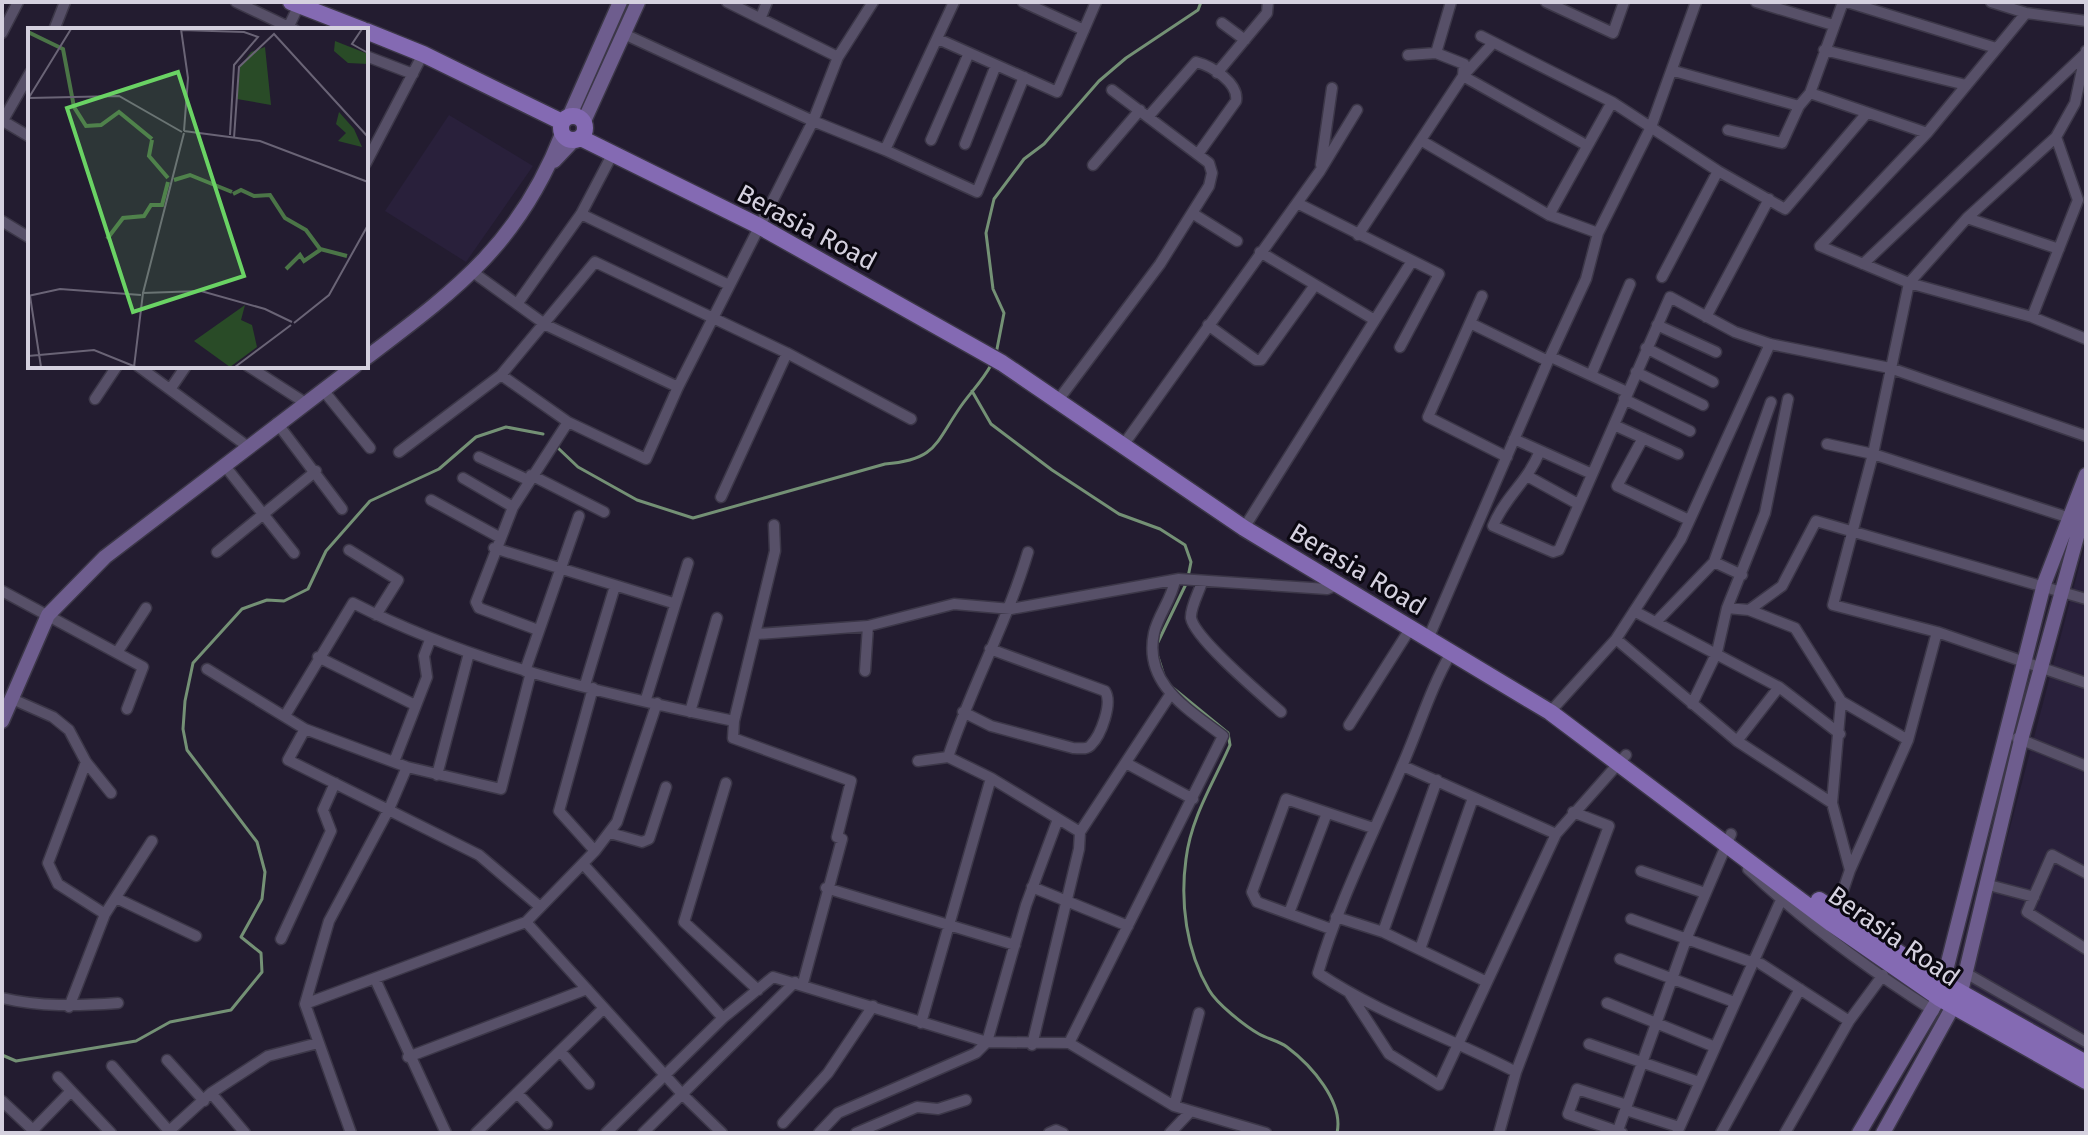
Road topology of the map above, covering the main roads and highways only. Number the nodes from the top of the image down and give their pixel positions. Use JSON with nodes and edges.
{"nodes":[{"id":1,"x":295,"y":4,"type":"edge"},
{"id":2,"x":356,"y":28,"type":"edge"},
{"id":3,"x":368,"y":33,"type":"edge"},
{"id":4,"x":574,"y":129,"type":"junction"},
{"id":5,"x":761,"y":222,"type":"junction"},
{"id":6,"x":1246,"y":524,"type":"junction"},
{"id":7,"x":1430,"y":635,"type":"junction"},
{"id":8,"x":1553,"y":708,"type":"junction"},
{"id":9,"x":1958,"y":1000,"type":"junction"},
{"id":10,"x":2086,"y":1063,"type":"edge"},
{"id":11,"x":2086,"y":1081,"type":"edge"}],
"edges":[{"from":1,"to":2,"type":"main road","name":"Berasia Road"},
{"from":3,"to":4,"type":"main road","name":"Berasia Road"},
{"from":4,"to":5,"type":"main road","name":"Berasia Road"},
{"from":4,"to":5,"type":"main road","name":"Berasia Road"},
{"from":5,"to":6,"type":"main road","name":"Berasia Road"},
{"from":6,"to":7,"type":"main road","name":"Berasia Road"},
{"from":6,"to":7,"type":"main road","name":"Berasia Road"},
{"from":7,"to":8,"type":"main road","name":"Berasia Road"},
{"from":7,"to":8,"type":"main road","name":"Berasia Road"},
{"from":8,"to":9,"type":"main road","name":"Berasia Road"},
{"from":9,"to":10,"type":"main road","name":"Berasia Road"},
{"from":9,"to":11,"type":"main road","name":"Berasia Road"}]}
